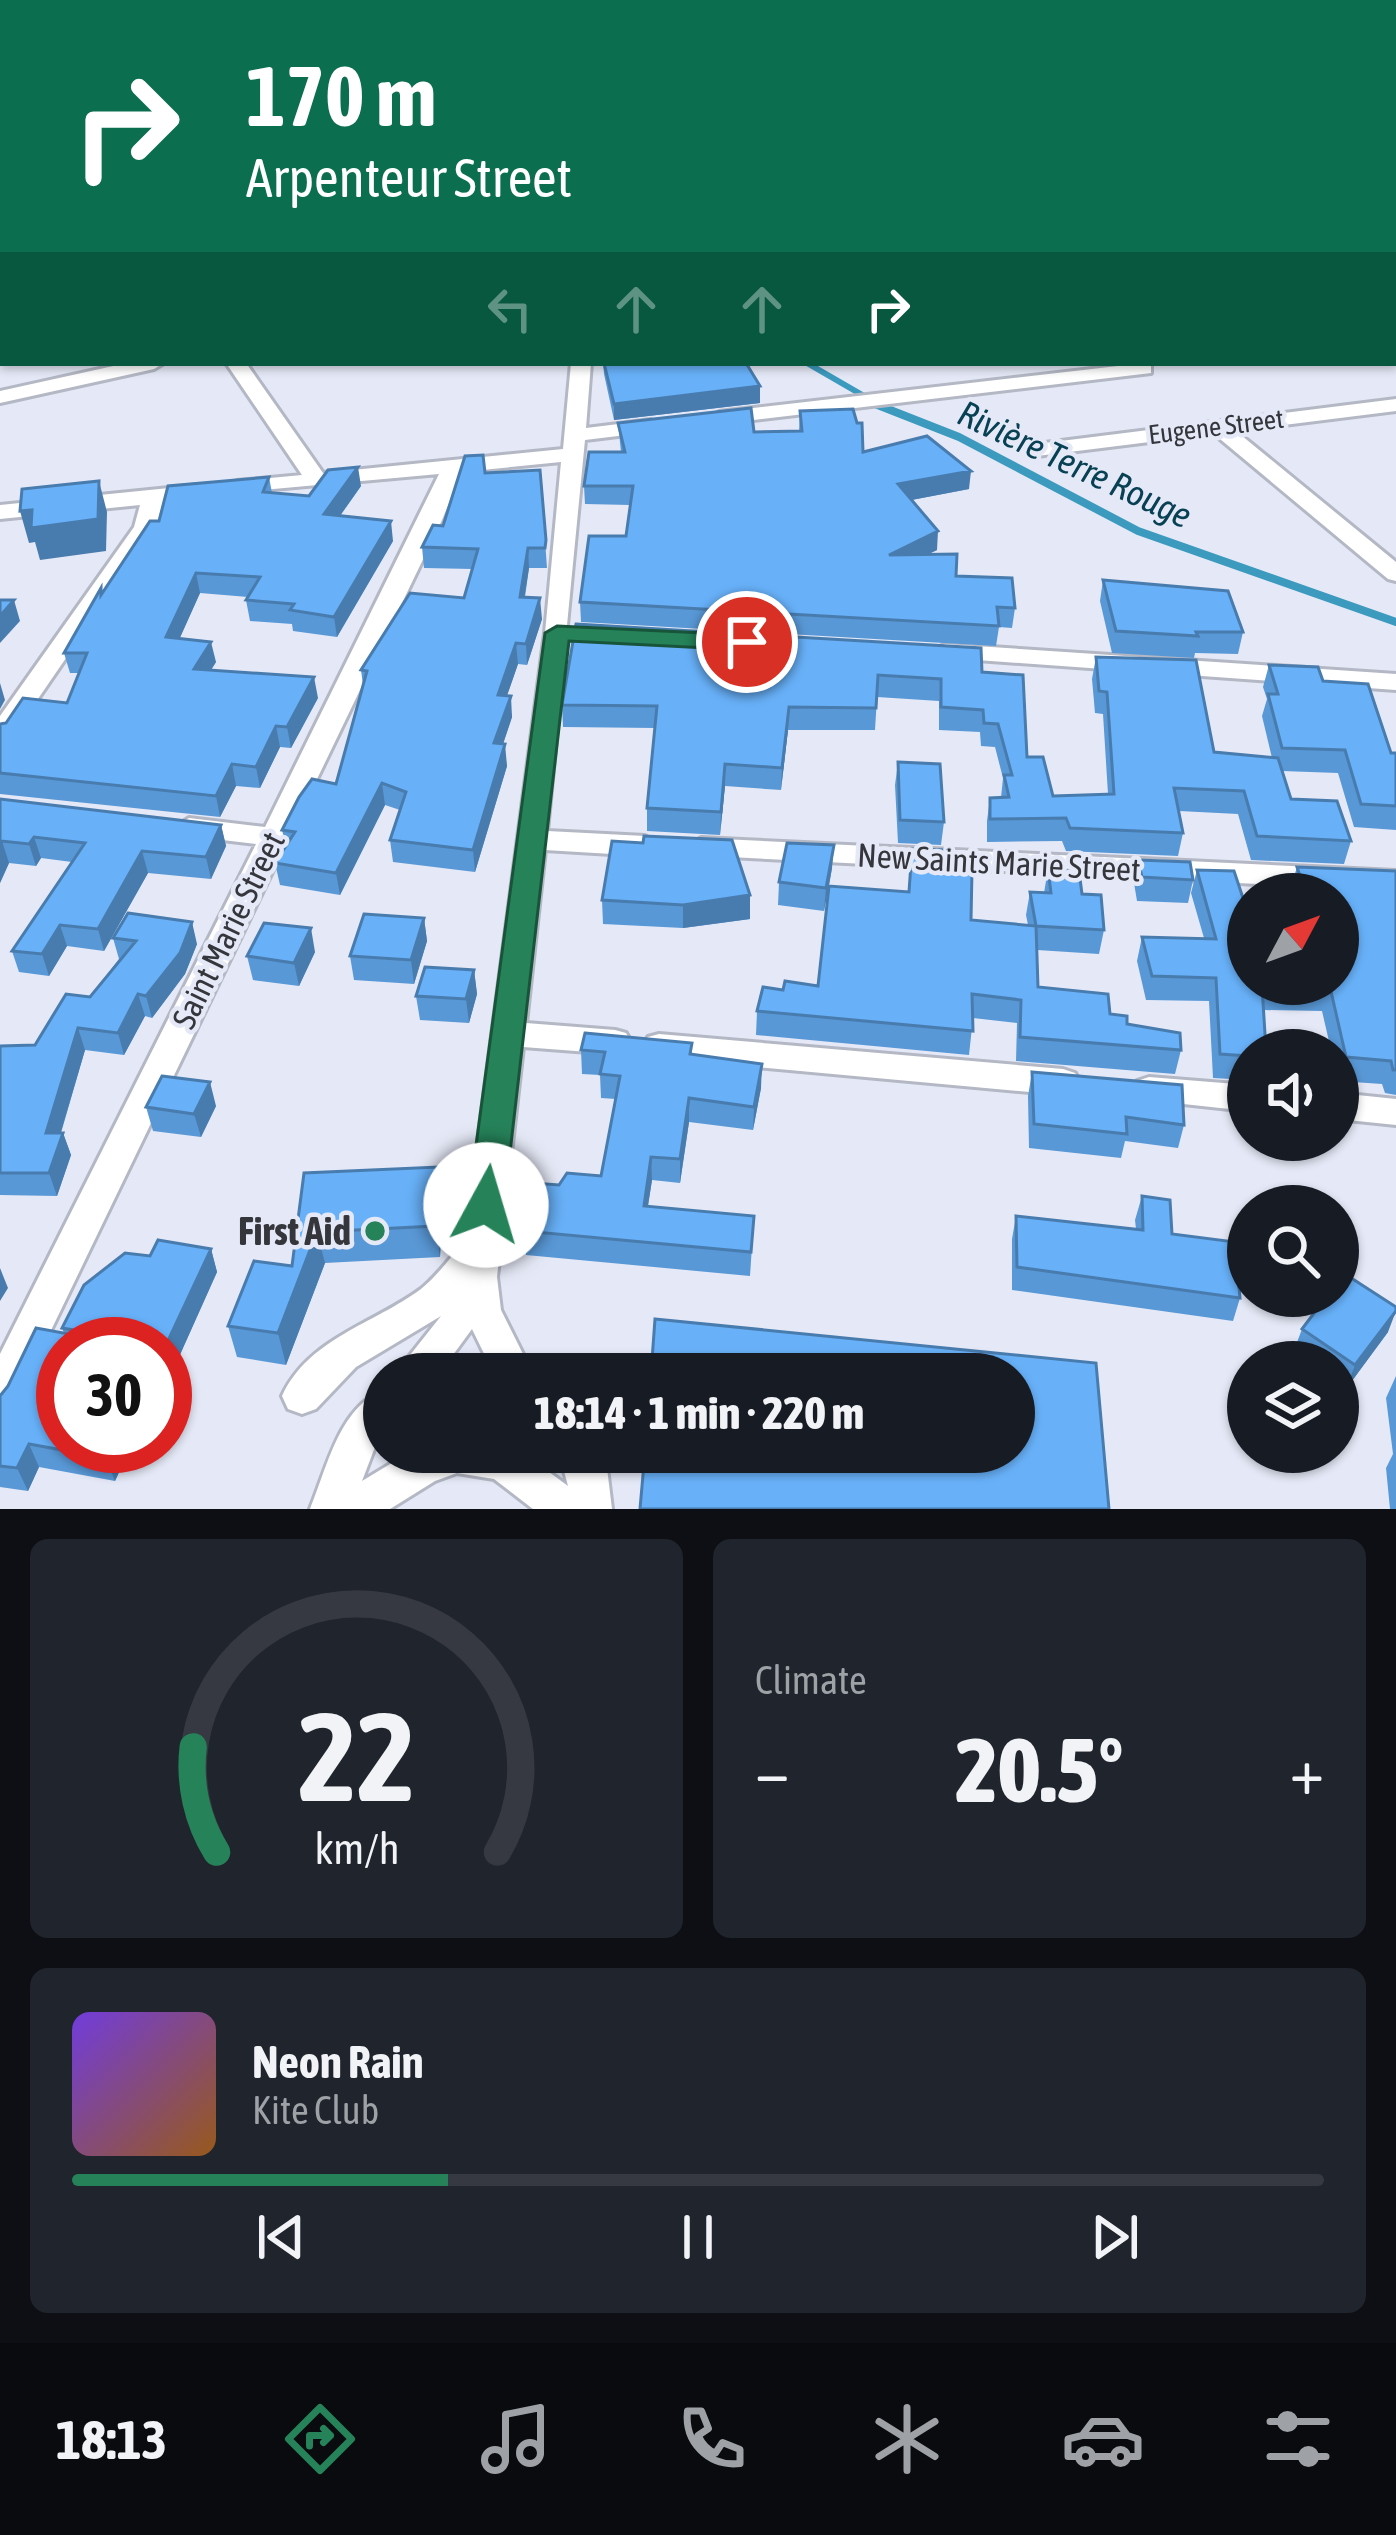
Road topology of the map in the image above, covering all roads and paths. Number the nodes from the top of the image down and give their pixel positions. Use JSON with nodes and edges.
{"nodes":[{"id":1,"x":140,"y":366,"type":"edge"},
{"id":2,"x":238,"y":366,"type":"edge"},
{"id":3,"x":581,"y":366,"type":"edge"},
{"id":4,"x":1011,"y":366,"type":"edge"},
{"id":5,"x":1144,"y":369,"type":"dead end"},
{"id":6,"x":1024,"y":382,"type":"junction"},
{"id":7,"x":0,"y":397,"type":"edge"},
{"id":8,"x":1396,"y":405,"type":"edge"},
{"id":9,"x":1218,"y":427,"type":"junction"},
{"id":10,"x":575,"y":445,"type":"junction"},
{"id":11,"x":1036,"y":450,"type":"dead end"},
{"id":12,"x":454,"y":464,"type":"junction"},
{"id":13,"x":316,"y":479,"type":"junction"},
{"id":14,"x":153,"y":497,"type":"junction"},
{"id":15,"x":0,"y":512,"type":"edge"},
{"id":16,"x":1396,"y":574,"type":"edge"},
{"id":17,"x":914,"y":650,"type":"edge"},
{"id":18,"x":1396,"y":682,"type":"edge"},
{"id":19,"x":0,"y":735,"type":"edge"},
{"id":20,"x":160,"y":824,"type":"edge"},
{"id":21,"x":274,"y":837,"type":"junction"},
{"id":22,"x":530,"y":840,"type":"junction"},
{"id":23,"x":1396,"y":881,"type":"edge"},
{"id":24,"x":506,"y":1033,"type":"junction"},
{"id":25,"x":1227,"y":1097,"type":"edge"},
{"id":26,"x":1359,"y":1108,"type":"edge"},
{"id":27,"x":1396,"y":1112,"type":"edge"},
{"id":28,"x":480,"y":1262,"type":"junction"},
{"id":29,"x":433,"y":1353,"type":"edge"},
{"id":30,"x":502,"y":1353,"type":"edge"},
{"id":31,"x":0,"y":1394,"type":"edge"},
{"id":32,"x":302,"y":1396,"type":"dead end"},
{"id":33,"x":363,"y":1432,"type":"edge"},
{"id":34,"x":412,"y":1473,"type":"edge"},
{"id":35,"x":518,"y":1473,"type":"edge"},
{"id":36,"x":587,"y":1473,"type":"edge"},
{"id":37,"x":331,"y":1509,"type":"edge"},
{"id":38,"x":353,"y":1509,"type":"edge"},
{"id":39,"x":566,"y":1509,"type":"edge"},
{"id":40,"x":591,"y":1509,"type":"edge"}],
"edges":[{"from":1,"to":7,"type":"street"},
{"from":2,"to":13,"type":"street"},
{"from":3,"to":10,"type":"street"},
{"from":4,"to":6,"type":"street"},
{"from":5,"to":6,"type":"street"},
{"from":6,"to":10,"type":"street"},
{"from":8,"to":9,"type":"street","name":"Eugene Street"},
{"from":9,"to":11,"type":"street","name":"Eugene Street"},
{"from":9,"to":16,"type":"street"},
{"from":10,"to":12,"type":"street"},
{"from":10,"to":22,"type":"street"},
{"from":12,"to":13,"type":"street"},
{"from":12,"to":21,"type":"street","name":"Saint Marie Street"},
{"from":13,"to":14,"type":"street"},
{"from":14,"to":15,"type":"street"},
{"from":14,"to":19,"type":"street"},
{"from":17,"to":18,"type":"street"},
{"from":20,"to":21,"type":"street"},
{"from":21,"to":31,"type":"street","name":"Saint Marie Street"},
{"from":22,"to":23,"type":"street","name":"New Saints Marie Street"},
{"from":22,"to":24,"type":"street"},
{"from":24,"to":25,"type":"street"},
{"from":24,"to":28,"type":"street"},
{"from":26,"to":27,"type":"street"},
{"from":28,"to":29,"type":"street"},
{"from":28,"to":30,"type":"street"},
{"from":28,"to":32,"type":"street"},
{"from":33,"to":37,"type":"street"},
{"from":34,"to":38,"type":"street"},
{"from":35,"to":39,"type":"street"},
{"from":36,"to":40,"type":"street"}]}
